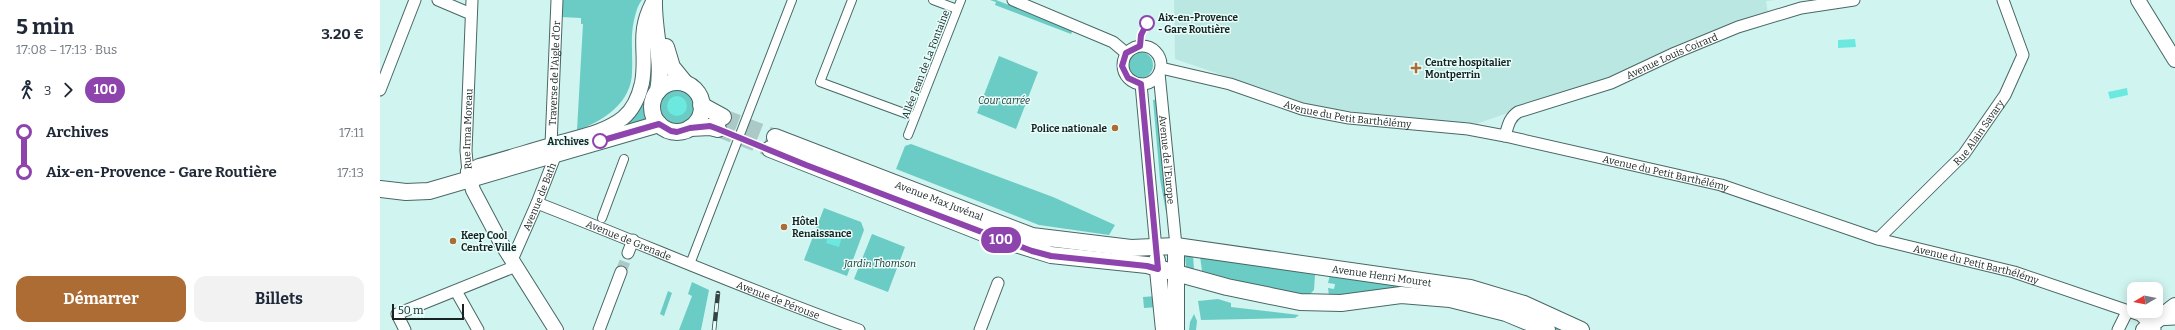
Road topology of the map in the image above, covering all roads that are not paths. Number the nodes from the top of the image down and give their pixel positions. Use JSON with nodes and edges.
{"nodes":[{"id":1,"x":415,"y":0,"type":"edge"},
{"id":2,"x":438,"y":0,"type":"edge"},
{"id":3,"x":472,"y":0,"type":"edge"},
{"id":4,"x":557,"y":0,"type":"edge"},
{"id":5,"x":654,"y":0,"type":"edge"},
{"id":6,"x":663,"y":0,"type":"edge"},
{"id":7,"x":792,"y":0,"type":"edge"},
{"id":8,"x":852,"y":0,"type":"edge"},
{"id":9,"x":933,"y":0,"type":"edge"},
{"id":10,"x":961,"y":0,"type":"edge"},
{"id":11,"x":1013,"y":0,"type":"edge"},
{"id":12,"x":1854,"y":0,"type":"edge"},
{"id":13,"x":2003,"y":0,"type":"edge"},
{"id":14,"x":2138,"y":0,"type":"edge"},
{"id":15,"x":957,"y":9,"type":"junction"},
{"id":16,"x":471,"y":14,"type":"junction"},
{"id":17,"x":1130,"y":50,"type":"junction"},
{"id":18,"x":2175,"y":60,"type":"edge"},
{"id":19,"x":1160,"y":70,"type":"junction"},
{"id":20,"x":685,"y":84,"type":"junction"},
{"id":21,"x":1141,"y":84,"type":"junction"},
{"id":22,"x":380,"y":90,"type":"edge"},
{"id":23,"x":658,"y":91,"type":"junction"},
{"id":24,"x":701,"y":105,"type":"junction"},
{"id":25,"x":915,"y":117,"type":"junction"},
{"id":26,"x":659,"y":124,"type":"junction"},
{"id":27,"x":690,"y":128,"type":"junction"},
{"id":28,"x":908,"y":135,"type":"dead end"},
{"id":29,"x":1505,"y":136,"type":"junction"},
{"id":30,"x":553,"y":150,"type":"junction"},
{"id":31,"x":624,"y":159,"type":"dead end"},
{"id":32,"x":469,"y":176,"type":"junction"},
{"id":33,"x":380,"y":189,"type":"edge"},
{"id":34,"x":537,"y":203,"type":"junction"},
{"id":35,"x":602,"y":218,"type":"dead end"},
{"id":36,"x":633,"y":240,"type":"junction"},
{"id":37,"x":1878,"y":240,"type":"junction"},
{"id":38,"x":1176,"y":246,"type":"junction"},
{"id":39,"x":1156,"y":249,"type":"junction"},
{"id":40,"x":628,"y":254,"type":"tunnel mouth"},
{"id":41,"x":1319,"y":259,"type":"dead end"},
{"id":42,"x":514,"y":263,"type":"junction"},
{"id":43,"x":690,"y":264,"type":"junction"},
{"id":44,"x":1158,"y":269,"type":"junction"},
{"id":45,"x":621,"y":272,"type":"tunnel mouth"},
{"id":46,"x":1175,"y":273,"type":"junction"},
{"id":47,"x":721,"y":276,"type":"joint"},
{"id":48,"x":998,"y":283,"type":"dead end"},
{"id":49,"x":1470,"y":288,"type":"junction"},
{"id":50,"x":456,"y":291,"type":"junction"},
{"id":51,"x":2127,"y":312,"type":"joint"},
{"id":52,"x":2175,"y":316,"type":"edge"},
{"id":53,"x":2143,"y":318,"type":"edge"},
{"id":54,"x":2153,"y":327,"type":"edge"},
{"id":55,"x":405,"y":330,"type":"edge"},
{"id":56,"x":478,"y":330,"type":"edge"},
{"id":57,"x":556,"y":330,"type":"edge"},
{"id":58,"x":599,"y":330,"type":"edge"},
{"id":59,"x":858,"y":330,"type":"edge"},
{"id":60,"x":980,"y":330,"type":"edge"},
{"id":61,"x":1164,"y":330,"type":"edge"},
{"id":62,"x":1176,"y":330,"type":"edge"},
{"id":63,"x":1547,"y":330,"type":"edge"},
{"id":64,"x":1581,"y":330,"type":"edge"},
{"id":65,"x":2118,"y":330,"type":"edge"}],
"edges":[{"from":1,"to":22,"type":"street"},
{"from":2,"to":16,"type":"street"},
{"from":3,"to":16,"type":"street","name":"Rue Irma Moreau"},
{"from":4,"to":30,"type":"street","name":"Traverse de l'Aigle d'Or"},
{"from":5,"to":23,"type":"main road"},
{"from":5,"to":30,"type":"street"},
{"from":6,"to":20,"type":"main road"},
{"from":7,"to":43,"type":"street"},
{"from":8,"to":25,"type":"street"},
{"from":9,"to":15,"type":"street"},
{"from":10,"to":15,"type":"street","name":"Allée Jean de La Fontaine"},
{"from":11,"to":17,"type":"street"},
{"from":12,"to":29,"type":"street","name":"Avenue Louis Coirard"},
{"from":13,"to":37,"type":"street","name":"Rue Alain Savary"},
{"from":14,"to":18,"type":"street"},
{"from":15,"to":25,"type":"street","name":"Allée Jean de La Fontaine"},
{"from":16,"to":32,"type":"street","name":"Rue Irma Moreau"},
{"from":17,"to":19,"type":"street"},
{"from":17,"to":21,"type":"street"},
{"from":19,"to":21,"type":"street"},
{"from":19,"to":29,"type":"street","name":"Avenue du Petit Barthélémy"},
{"from":19,"to":38,"type":"street","name":"Avenue de l'Europe"},
{"from":20,"to":23,"type":"main road"},
{"from":20,"to":24,"type":"main road"},
{"from":21,"to":39,"type":"street","name":"Avenue de l'Europe"},
{"from":23,"to":26,"type":"main road"},
{"from":24,"to":27,"type":"main road"},
{"from":24,"to":27,"type":"main road"},
{"from":25,"to":28,"type":"street","name":"Allée Jean de La Fontaine"},
{"from":26,"to":27,"type":"main road"},
{"from":26,"to":30,"type":"main road"},
{"from":29,"to":37,"type":"street","name":"Avenue du Petit Barthélémy"},
{"from":30,"to":32,"type":"main road"},
{"from":30,"to":34,"type":"street","name":"Avenue de Bath"},
{"from":31,"to":35,"type":"street"},
{"from":32,"to":33,"type":"main road"},
{"from":32,"to":42,"type":"street","name":"Rue Irma Moreau"},
{"from":34,"to":36,"type":"street","name":"Avenue de Grenade"},
{"from":34,"to":42,"type":"street","name":"Avenue de Bath"},
{"from":36,"to":40,"type":"street"},
{"from":36,"to":43,"type":"street","name":"Avenue de Grenade"},
{"from":37,"to":51,"type":"street","name":"Avenue du Petit Barthélémy"},
{"from":38,"to":39,"type":"main road","name":"Avenue Max Juvénal"},
{"from":38,"to":46,"type":"main road"},
{"from":38,"to":49,"type":"main road","name":"Avenue Henri Mouret"},
{"from":39,"to":44,"type":"main road"},
{"from":39,"to":44,"type":"main road","name":"Avenue Max Juvénal"},
{"from":41,"to":49,"type":"street"},
{"from":42,"to":50,"type":"street"},
{"from":42,"to":57,"type":"street","name":"Rue Irma Moreau"},
{"from":43,"to":47,"type":"street","name":"Avenue de Grenade"},
{"from":44,"to":46,"type":"main road","name":"Avenue Max Juvénal"},
{"from":44,"to":61,"type":"main road"},
{"from":45,"to":58,"type":"street"},
{"from":46,"to":62,"type":"main road"},
{"from":46,"to":63,"type":"main road","name":"Avenue Henri Mouret"},
{"from":47,"to":59,"type":"street","name":"Avenue de Pérouse"},
{"from":48,"to":60,"type":"street"},
{"from":49,"to":64,"type":"main road","name":"Avenue Henri Mouret"},
{"from":50,"to":55,"type":"street"},
{"from":50,"to":56,"type":"street"},
{"from":51,"to":65,"type":"street"},
{"from":52,"to":54,"type":"main road"},
{"from":53,"to":54,"type":"street","name":"Avenue du Petit Barthélémy"}]}
